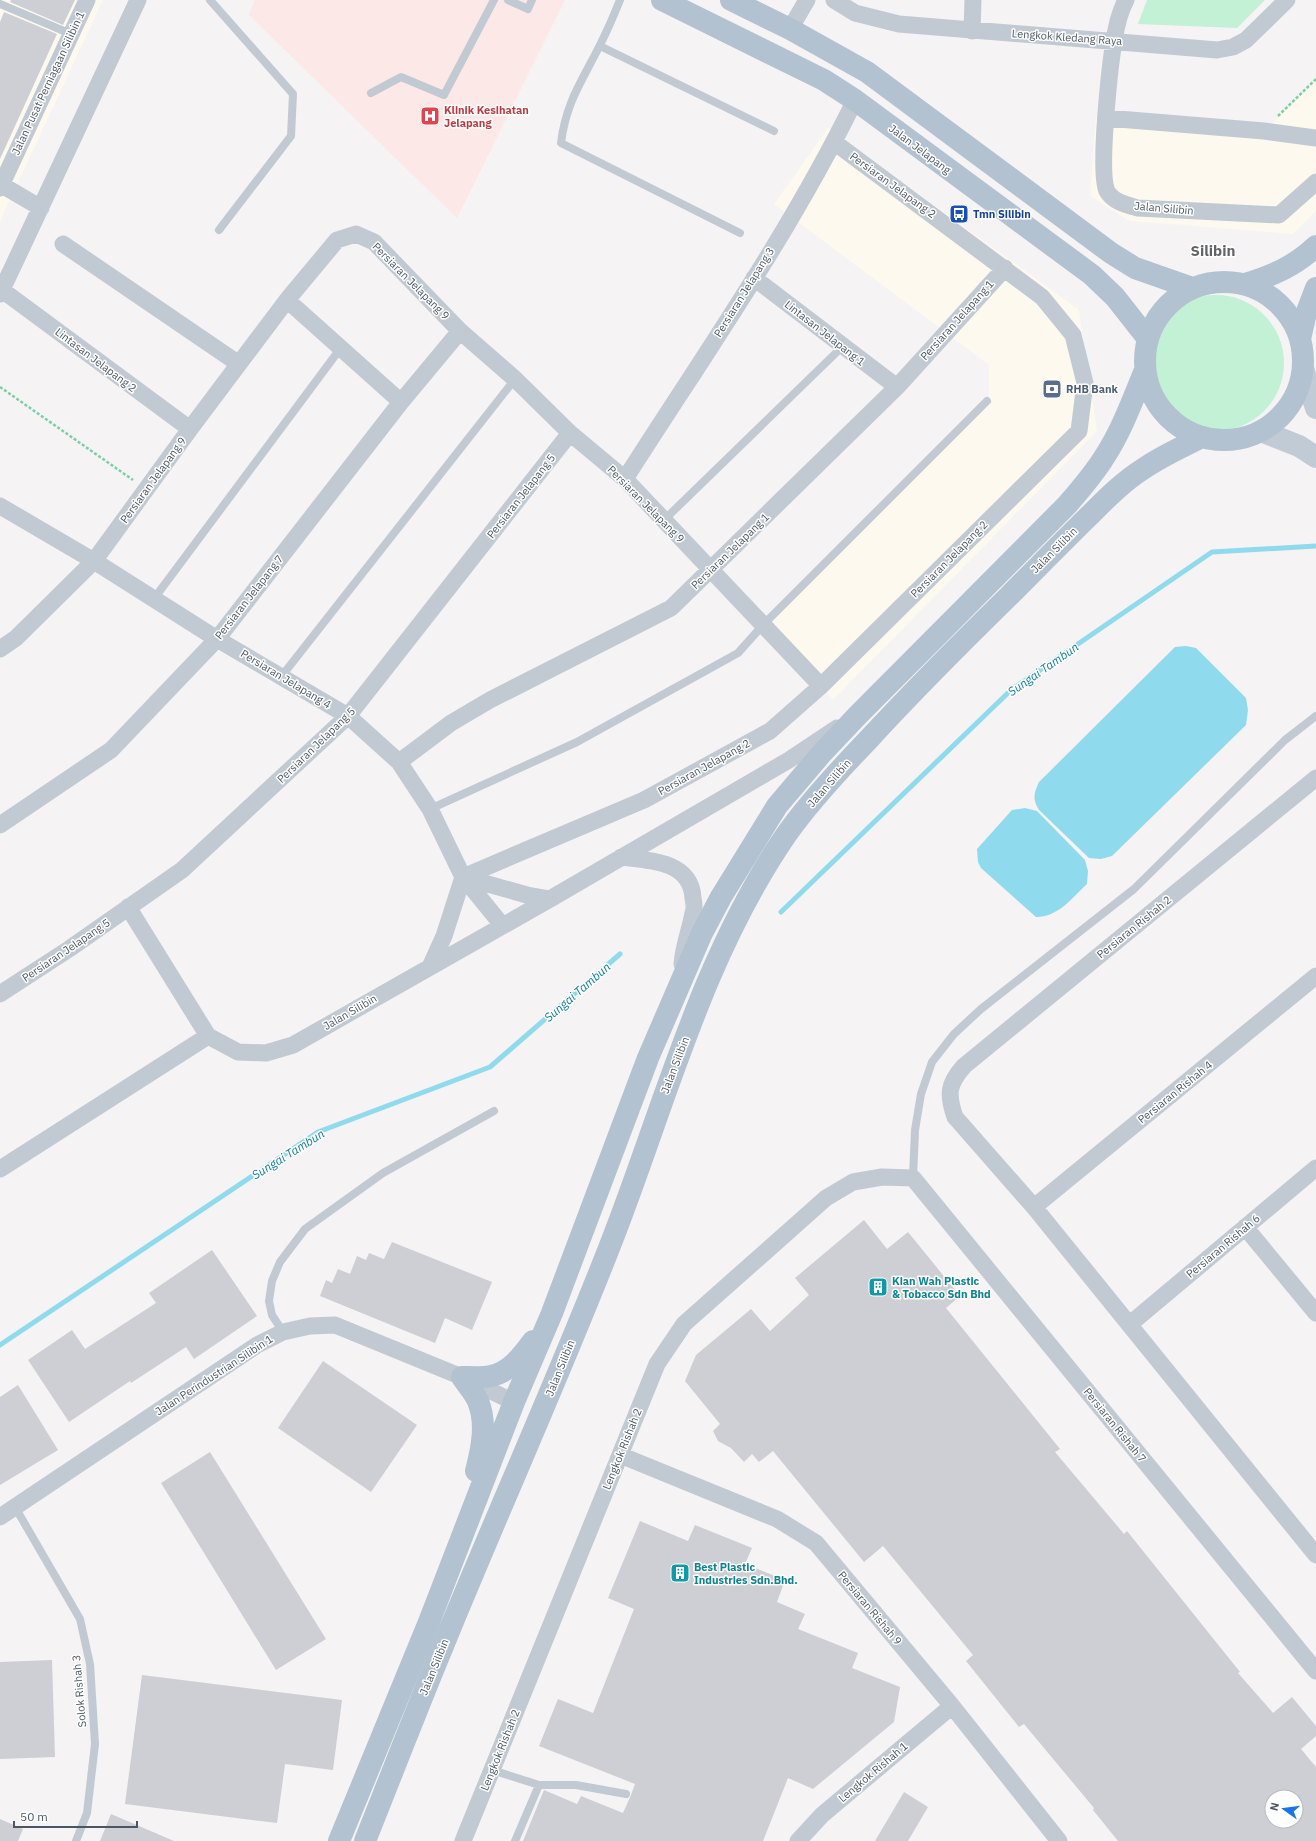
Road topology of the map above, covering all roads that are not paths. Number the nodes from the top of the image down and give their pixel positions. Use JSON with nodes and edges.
{"nodes":[{"id":1,"x":1,"y":0,"type":"edge"},
{"id":2,"x":87,"y":0,"type":"edge"},
{"id":3,"x":138,"y":0,"type":"edge"},
{"id":4,"x":210,"y":0,"type":"edge"},
{"id":5,"x":494,"y":0,"type":"edge"},
{"id":6,"x":508,"y":0,"type":"edge"},
{"id":7,"x":532,"y":0,"type":"edge"},
{"id":8,"x":620,"y":0,"type":"edge"},
{"id":9,"x":662,"y":0,"type":"edge"},
{"id":10,"x":732,"y":0,"type":"edge"},
{"id":11,"x":807,"y":0,"type":"edge"},
{"id":12,"x":834,"y":0,"type":"edge"},
{"id":13,"x":973,"y":0,"type":"edge"},
{"id":14,"x":1126,"y":0,"type":"edge"},
{"id":15,"x":1287,"y":0,"type":"edge"},
{"id":16,"x":0,"y":3,"type":"edge"},
{"id":17,"x":790,"y":29,"type":"junction"},
{"id":18,"x":972,"y":31,"type":"junction"},
{"id":19,"x":71,"y":34,"type":"junction"},
{"id":20,"x":1114,"y":40,"type":"junction"},
{"id":21,"x":600,"y":46,"type":"junction"},
{"id":22,"x":370,"y":93,"type":"dead end"},
{"id":23,"x":855,"y":100,"type":"junction"},
{"id":24,"x":1106,"y":118,"type":"junction"},
{"id":25,"x":774,"y":131,"type":"dead end"},
{"id":26,"x":1316,"y":138,"type":"edge"},
{"id":27,"x":834,"y":142,"type":"junction"},
{"id":28,"x":1316,"y":182,"type":"edge"},
{"id":29,"x":1,"y":186,"type":"edge"},
{"id":30,"x":41,"y":208,"type":"junction"},
{"id":31,"x":219,"y":230,"type":"dead end"},
{"id":32,"x":740,"y":233,"type":"dead end"},
{"id":33,"x":63,"y":244,"type":"dead end"},
{"id":34,"x":1316,"y":246,"type":"edge"},
{"id":35,"x":1005,"y":268,"type":"junction"},
{"id":36,"x":754,"y":278,"type":"junction"},
{"id":37,"x":1245,"y":284,"type":"junction"},
{"id":38,"x":1192,"y":288,"type":"junction"},
{"id":39,"x":1316,"y":288,"type":"edge"},
{"id":40,"x":1,"y":292,"type":"edge"},
{"id":41,"x":287,"y":300,"type":"junction"},
{"id":42,"x":460,"y":331,"type":"junction"},
{"id":43,"x":1148,"y":339,"type":"junction"},
{"id":44,"x":1300,"y":339,"type":"junction"},
{"id":45,"x":842,"y":347,"type":"junction"},
{"id":46,"x":340,"y":349,"type":"junction"},
{"id":47,"x":239,"y":364,"type":"junction"},
{"id":48,"x":1303,"y":368,"type":"junction"},
{"id":49,"x":1145,"y":370,"type":"junction"},
{"id":50,"x":515,"y":379,"type":"junction"},
{"id":51,"x":896,"y":387,"type":"junction"},
{"id":52,"x":987,"y":401,"type":"dead end"},
{"id":53,"x":401,"y":402,"type":"junction"},
{"id":54,"x":1316,"y":408,"type":"edge"},
{"id":55,"x":190,"y":430,"type":"junction"},
{"id":56,"x":1261,"y":431,"type":"junction"},
{"id":57,"x":570,"y":433,"type":"junction"},
{"id":58,"x":1202,"y":437,"type":"junction"},
{"id":59,"x":1316,"y":457,"type":"edge"},
{"id":60,"x":624,"y":479,"type":"junction"},
{"id":61,"x":0,"y":506,"type":"edge"},
{"id":62,"x":663,"y":521,"type":"junction"},
{"id":63,"x":94,"y":561,"type":"junction"},
{"id":64,"x":710,"y":570,"type":"junction"},
{"id":65,"x":153,"y":600,"type":"junction"},
{"id":66,"x":763,"y":625,"type":"junction"},
{"id":67,"x":217,"y":639,"type":"junction"},
{"id":68,"x":0,"y":649,"type":"edge"},
{"id":69,"x":282,"y":676,"type":"junction"},
{"id":70,"x":821,"y":686,"type":"junction"},
{"id":71,"x":858,"y":715,"type":"junction"},
{"id":72,"x":348,"y":716,"type":"junction"},
{"id":73,"x":1316,"y":716,"type":"edge"},
{"id":74,"x":400,"y":762,"type":"junction"},
{"id":75,"x":1316,"y":778,"type":"edge"},
{"id":76,"x":430,"y":809,"type":"junction"},
{"id":77,"x":0,"y":825,"type":"edge"},
{"id":78,"x":621,"y":857,"type":"junction"},
{"id":79,"x":463,"y":877,"type":"junction"},
{"id":80,"x":550,"y":899,"type":"junction"},
{"id":81,"x":128,"y":907,"type":"junction"},
{"id":82,"x":502,"y":926,"type":"junction"},
{"id":83,"x":430,"y":966,"type":"junction"},
{"id":84,"x":1316,"y":976,"type":"edge"},
{"id":85,"x":682,"y":978,"type":"junction"},
{"id":86,"x":0,"y":994,"type":"edge"},
{"id":87,"x":208,"y":1036,"type":"junction"},
{"id":88,"x":494,"y":1111,"type":"dead end"},
{"id":89,"x":1316,"y":1168,"type":"edge"},
{"id":90,"x":0,"y":1169,"type":"edge"},
{"id":91,"x":913,"y":1178,"type":"junction"},
{"id":92,"x":1034,"y":1207,"type":"junction"},
{"id":93,"x":1245,"y":1227,"type":"junction"},
{"id":94,"x":609,"y":1249,"type":"junction"},
{"id":95,"x":552,"y":1313,"type":"junction"},
{"id":96,"x":1316,"y":1313,"type":"edge"},
{"id":97,"x":1130,"y":1324,"type":"junction"},
{"id":98,"x":283,"y":1332,"type":"junction"},
{"id":99,"x":462,"y":1377,"type":"junction"},
{"id":100,"x":514,"y":1402,"type":"junction"},
{"id":101,"x":620,"y":1455,"type":"junction"},
{"id":102,"x":15,"y":1507,"type":"junction"},
{"id":103,"x":0,"y":1517,"type":"edge"},
{"id":104,"x":484,"y":1549,"type":"junction"},
{"id":105,"x":457,"y":1552,"type":"junction"},
{"id":106,"x":1316,"y":1555,"type":"edge"},
{"id":107,"x":1316,"y":1671,"type":"edge"},
{"id":108,"x":952,"y":1706,"type":"junction"},
{"id":109,"x":492,"y":1770,"type":"junction"},
{"id":110,"x":539,"y":1785,"type":"junction"},
{"id":111,"x":626,"y":1794,"type":"dead end"},
{"id":112,"x":76,"y":1841,"type":"edge"},
{"id":113,"x":339,"y":1841,"type":"edge"},
{"id":114,"x":365,"y":1841,"type":"edge"},
{"id":115,"x":463,"y":1841,"type":"edge"},
{"id":116,"x":515,"y":1841,"type":"edge"},
{"id":117,"x":798,"y":1841,"type":"edge"},
{"id":118,"x":1059,"y":1841,"type":"edge"}],
"edges":[{"from":1,"to":16,"type":"lane"},
{"from":2,"to":19,"type":"street","name":"Jalan Pusat Perniagaan Silibin 1"},
{"from":3,"to":30,"type":"street"},
{"from":4,"to":31,"type":"lane"},
{"from":5,"to":22,"type":"lane"},
{"from":6,"to":7,"type":"lane"},
{"from":8,"to":21,"type":"lane"},
{"from":9,"to":23,"type":"main road","name":"Jalan Jelapang"},
{"from":10,"to":17,"type":"main road"},
{"from":11,"to":17,"type":"street"},
{"from":12,"to":18,"type":"street","name":"Lengkok Kledang Raya"},
{"from":13,"to":18,"type":"street"},
{"from":14,"to":20,"type":"street","name":"Jalan Silibin"},
{"from":15,"to":20,"type":"street","name":"Lengkok Kledang Raya"},
{"from":16,"to":19,"type":"lane"},
{"from":17,"to":38,"type":"main road"},
{"from":18,"to":20,"type":"street","name":"Lengkok Kledang Raya"},
{"from":19,"to":29,"type":"street","name":"Jalan Pusat Perniagaan Silibin 1"},
{"from":20,"to":24,"type":"street","name":"Jalan Silibin"},
{"from":21,"to":25,"type":"lane"},
{"from":21,"to":32,"type":"lane"},
{"from":23,"to":27,"type":"street","name":"Persiaran Jelapang 3"},
{"from":23,"to":43,"type":"main road","name":"Jalan Jelapang"},
{"from":24,"to":26,"type":"street"},
{"from":24,"to":28,"type":"street","name":"Jalan Silibin"},
{"from":27,"to":35,"type":"street","name":"Persiaran Jelapang 2"},
{"from":27,"to":36,"type":"street","name":"Persiaran Jelapang 3"},
{"from":29,"to":30,"type":"street"},
{"from":30,"to":40,"type":"street"},
{"from":33,"to":47,"type":"street"},
{"from":34,"to":37,"type":"main road"},
{"from":35,"to":51,"type":"street","name":"Persiaran Jelapang 1"},
{"from":35,"to":70,"type":"street","name":"Persiaran Jelapang 2"},
{"from":36,"to":45,"type":"street","name":"Lintasan Jelapang 1"},
{"from":36,"to":60,"type":"street","name":"Persiaran Jelapang 3"},
{"from":37,"to":38,"type":"main road"},
{"from":37,"to":44,"type":"main road"},
{"from":38,"to":43,"type":"main road"},
{"from":39,"to":44,"type":"main road"},
{"from":40,"to":55,"type":"street","name":"Lintasan Jelapang 2"},
{"from":41,"to":42,"type":"street","name":"Persiaran Jelapang 9"},
{"from":41,"to":46,"type":"street"},
{"from":41,"to":47,"type":"street","name":"Persiaran Jelapang 9"},
{"from":42,"to":50,"type":"street","name":"Persiaran Jelapang 9"},
{"from":42,"to":53,"type":"street","name":"Persiaran Jelapang 7"},
{"from":43,"to":49,"type":"main road"},
{"from":44,"to":48,"type":"main road"},
{"from":45,"to":51,"type":"street","name":"Lintasan Jelapang 1"},
{"from":45,"to":62,"type":"lane"},
{"from":46,"to":53,"type":"street"},
{"from":46,"to":65,"type":"lane"},
{"from":47,"to":55,"type":"street","name":"Persiaran Jelapang 9"},
{"from":48,"to":54,"type":"main road"},
{"from":48,"to":56,"type":"main road"},
{"from":49,"to":58,"type":"main road"},
{"from":49,"to":71,"type":"main road","name":"Jalan Silibin"},
{"from":50,"to":57,"type":"street","name":"Persiaran Jelapang 9"},
{"from":50,"to":69,"type":"lane"},
{"from":51,"to":64,"type":"street","name":"Persiaran Jelapang 1"},
{"from":52,"to":66,"type":"lane"},
{"from":53,"to":67,"type":"street","name":"Persiaran Jelapang 7"},
{"from":55,"to":63,"type":"street","name":"Persiaran Jelapang 9"},
{"from":56,"to":58,"type":"main road"},
{"from":56,"to":59,"type":"main road"},
{"from":57,"to":60,"type":"street","name":"Persiaran Jelapang 9"},
{"from":57,"to":72,"type":"street","name":"Persiaran Jelapang 5"},
{"from":58,"to":94,"type":"main road","name":"Jalan Silibin"},
{"from":60,"to":62,"type":"street","name":"Persiaran Jelapang 9"},
{"from":61,"to":63,"type":"street","name":"Persiaran Jelapang 4"},
{"from":62,"to":64,"type":"street","name":"Persiaran Jelapang 9"},
{"from":63,"to":65,"type":"street","name":"Persiaran Jelapang 4"},
{"from":63,"to":68,"type":"street","name":"Persiaran Jelapang 9"},
{"from":64,"to":66,"type":"street","name":"Persiaran Jelapang 9"},
{"from":64,"to":74,"type":"street","name":"Persiaran Jelapang 1"},
{"from":65,"to":67,"type":"street","name":"Persiaran Jelapang 4"},
{"from":66,"to":70,"type":"street","name":"Persiaran Jelapang 9"},
{"from":66,"to":76,"type":"lane"},
{"from":67,"to":69,"type":"street","name":"Persiaran Jelapang 4"},
{"from":67,"to":77,"type":"street","name":"Persiaran Jelapang 7"},
{"from":69,"to":72,"type":"street","name":"Persiaran Jelapang 4"},
{"from":70,"to":79,"type":"street","name":"Persiaran Jelapang 2"},
{"from":71,"to":78,"type":"street","name":"Jalan Silibin"},
{"from":71,"to":85,"type":"main road","name":"Jalan Silibin"},
{"from":72,"to":74,"type":"street","name":"Persiaran Jelapang 4"},
{"from":72,"to":81,"type":"street","name":"Persiaran Jelapang 5"},
{"from":73,"to":91,"type":"lane"},
{"from":74,"to":76,"type":"street","name":"Persiaran Jelapang 4"},
{"from":75,"to":92,"type":"street","name":"Persiaran Rishah 2"},
{"from":76,"to":79,"type":"street","name":"Persiaran Jelapang 4"},
{"from":78,"to":80,"type":"street","name":"Jalan Silibin"},
{"from":78,"to":85,"type":"street"},
{"from":79,"to":80,"type":"street"},
{"from":79,"to":82,"type":"street","name":"Persiaran Jelapang 4"},
{"from":79,"to":83,"type":"street"},
{"from":80,"to":82,"type":"street","name":"Jalan Silibin"},
{"from":81,"to":86,"type":"street","name":"Persiaran Jelapang 5"},
{"from":81,"to":87,"type":"street"},
{"from":82,"to":83,"type":"street","name":"Jalan Silibin"},
{"from":83,"to":87,"type":"street","name":"Jalan Silibin"},
{"from":84,"to":92,"type":"street","name":"Persiaran Rishah 4"},
{"from":85,"to":95,"type":"main road","name":"Jalan Silibin"},
{"from":87,"to":90,"type":"street"},
{"from":88,"to":98,"type":"lane"},
{"from":89,"to":93,"type":"street","name":"Persiaran Rishah 6"},
{"from":91,"to":101,"type":"street","name":"Lengkok Rishah 2"},
{"from":91,"to":107,"type":"street","name":"Persiaran Rishah 7"},
{"from":92,"to":97,"type":"street"},
{"from":93,"to":96,"type":"street"},
{"from":93,"to":97,"type":"street","name":"Persiaran Rishah 6"},
{"from":94,"to":100,"type":"main road"},
{"from":94,"to":104,"type":"main road","name":"Jalan Silibin"},
{"from":95,"to":99,"type":"main road"},
{"from":95,"to":100,"type":"main road","name":"Jalan Silibin"},
{"from":97,"to":106,"type":"street"},
{"from":98,"to":99,"type":"street","name":"Jalan Perindustrian Silibin 1"},
{"from":98,"to":102,"type":"street","name":"Jalan Perindustrian Silibin 1"},
{"from":99,"to":100,"type":"street","name":"Jalan Perindustrian Silibin 1"},
{"from":99,"to":105,"type":"main road"},
{"from":100,"to":104,"type":"main road"},
{"from":100,"to":105,"type":"main road","name":"Jalan Silibin"},
{"from":101,"to":108,"type":"street","name":"Persiaran Rishah 9"},
{"from":101,"to":109,"type":"street","name":"Lengkok Rishah 2"},
{"from":102,"to":103,"type":"street","name":"Jalan Perindustrian Silibin 1"},
{"from":102,"to":112,"type":"lane","name":"Solok Rishah 3"},
{"from":104,"to":114,"type":"main road","name":"Jalan Silibin"},
{"from":105,"to":113,"type":"main road","name":"Jalan Silibin"},
{"from":108,"to":117,"type":"street","name":"Lengkok Rishah 1"},
{"from":108,"to":118,"type":"street","name":"Persiaran Rishah 9"},
{"from":109,"to":110,"type":"lane"},
{"from":109,"to":115,"type":"street","name":"Lengkok Rishah 2"},
{"from":110,"to":111,"type":"lane"},
{"from":110,"to":116,"type":"lane"}]}
